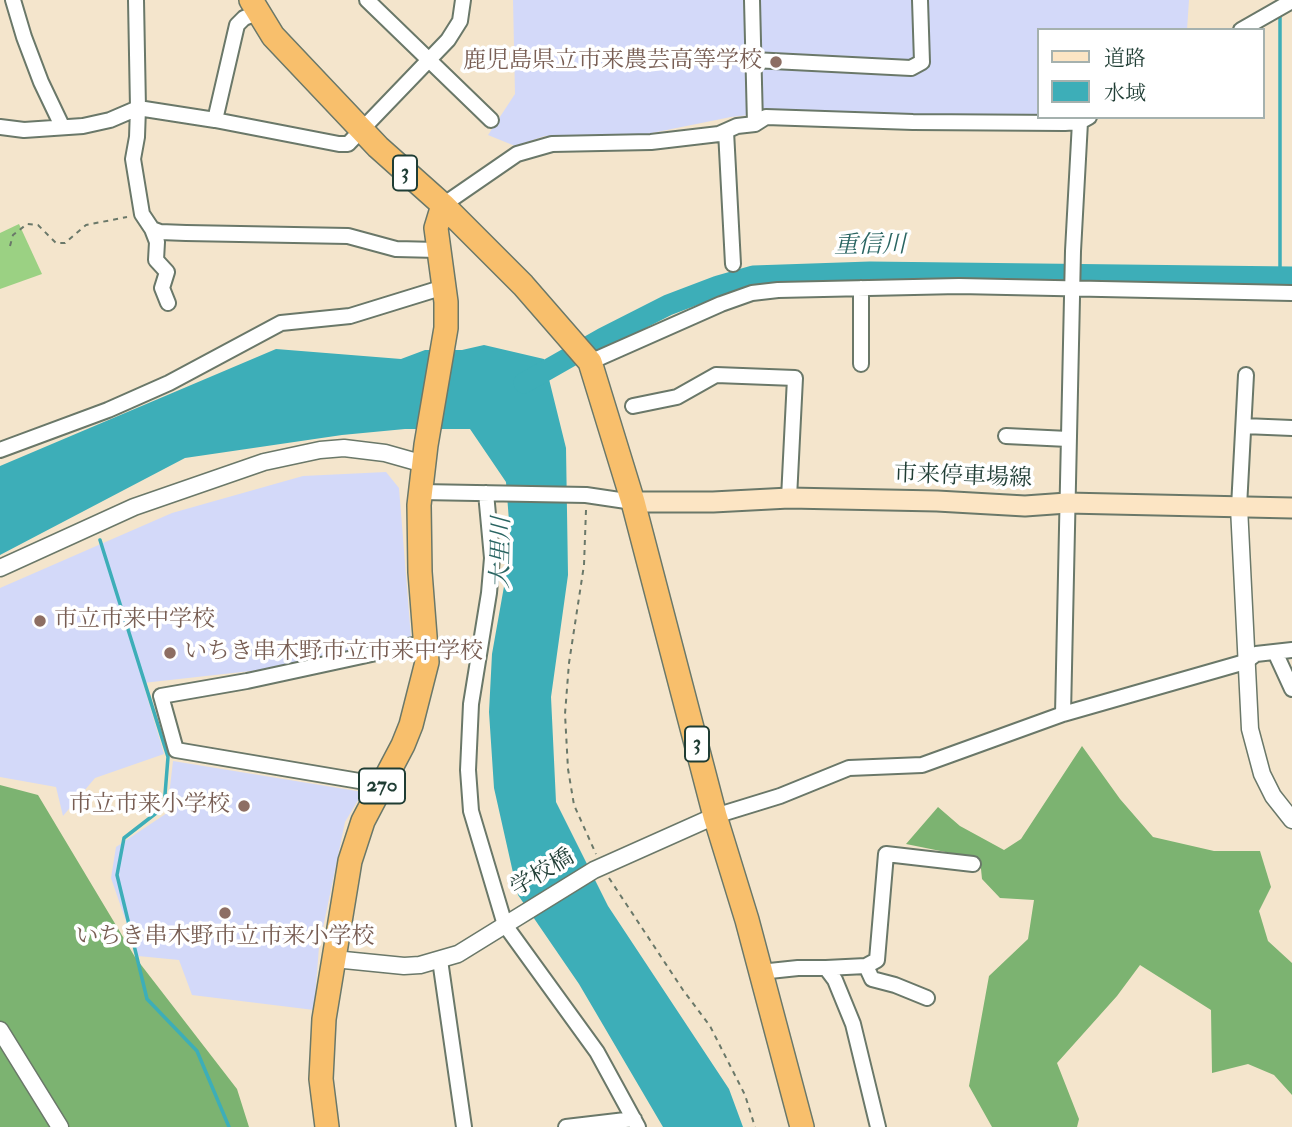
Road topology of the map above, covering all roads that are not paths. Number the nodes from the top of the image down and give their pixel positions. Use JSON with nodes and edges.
{"nodes":[{"id":1,"x":13,"y":0,"type":"edge"},
{"id":2,"x":136,"y":0,"type":"edge"},
{"id":3,"x":367,"y":0,"type":"edge"},
{"id":4,"x":463,"y":0,"type":"edge"},
{"id":5,"x":752,"y":0,"type":"edge"},
{"id":6,"x":920,"y":0,"type":"edge"},
{"id":7,"x":1292,"y":1,"type":"edge"},
{"id":8,"x":258,"y":5,"type":"edge"},
{"id":9,"x":1245,"y":28,"type":"edge"},
{"id":10,"x":428,"y":60,"type":"junction"},
{"id":11,"x":753,"y":60,"type":"junction"},
{"id":12,"x":138,"y":108,"type":"junction"},
{"id":13,"x":1084,"y":119,"type":"edge"},
{"id":14,"x":215,"y":120,"type":"junction"},
{"id":15,"x":491,"y":120,"type":"dead end"},
{"id":16,"x":755,"y":124,"type":"junction"},
{"id":17,"x":62,"y":125,"type":"junction"},
{"id":18,"x":0,"y":127,"type":"edge"},
{"id":19,"x":362,"y":130,"type":"junction"},
{"id":20,"x":726,"y":131,"type":"junction"},
{"id":21,"x":443,"y":205,"type":"junction"},
{"id":22,"x":152,"y":229,"type":"junction"},
{"id":23,"x":438,"y":250,"type":"junction"},
{"id":24,"x":733,"y":264,"type":"dead end"},
{"id":25,"x":444,"y":287,"type":"junction"},
{"id":26,"x":861,"y":288,"type":"junction"},
{"id":27,"x":1072,"y":289,"type":"junction"},
{"id":28,"x":1292,"y":293,"type":"edge"},
{"id":29,"x":168,"y":303,"type":"dead end"},
{"id":30,"x":590,"y":362,"type":"junction"},
{"id":31,"x":861,"y":364,"type":"dead end"},
{"id":32,"x":1246,"y":375,"type":"dead end"},
{"id":33,"x":633,"y":406,"type":"dead end"},
{"id":34,"x":1244,"y":426,"type":"junction"},
{"id":35,"x":1292,"y":428,"type":"edge"},
{"id":36,"x":1006,"y":436,"type":"dead end"},
{"id":37,"x":1068,"y":439,"type":"junction"},
{"id":38,"x":0,"y":450,"type":"edge"},
{"id":39,"x":425,"y":454,"type":"junction"},
{"id":40,"x":421,"y":492,"type":"junction"},
{"id":41,"x":489,"y":493,"type":"junction"},
{"id":42,"x":789,"y":498,"type":"junction"},
{"id":43,"x":633,"y":502,"type":"junction"},
{"id":44,"x":1067,"y":503,"type":"junction"},
{"id":45,"x":1239,"y":507,"type":"junction"},
{"id":46,"x":1292,"y":508,"type":"edge"},
{"id":47,"x":0,"y":568,"type":"edge"},
{"id":48,"x":427,"y":642,"type":"junction"},
{"id":49,"x":1292,"y":650,"type":"edge"},
{"id":50,"x":1275,"y":652,"type":"junction"},
{"id":51,"x":1245,"y":662,"type":"junction"},
{"id":52,"x":1292,"y":689,"type":"edge"},
{"id":53,"x":1063,"y":714,"type":"junction"},
{"id":54,"x":383,"y":785,"type":"junction"},
{"id":55,"x":715,"y":816,"type":"junction"},
{"id":56,"x":1292,"y":820,"type":"edge"},
{"id":57,"x":973,"y":864,"type":"dead end"},
{"id":58,"x":510,"y":921,"type":"junction"},
{"id":59,"x":334,"y":959,"type":"junction"},
{"id":60,"x":440,"y":960,"type":"junction"},
{"id":61,"x":866,"y":966,"type":"junction"},
{"id":62,"x":826,"y":968,"type":"junction"},
{"id":63,"x":760,"y":972,"type":"junction"},
{"id":64,"x":927,"y":998,"type":"dead end"},
{"id":65,"x":0,"y":1030,"type":"edge"},
{"id":66,"x":636,"y":1123,"type":"edge"},
{"id":67,"x":60,"y":1127,"type":"edge"},
{"id":68,"x":327,"y":1127,"type":"edge"},
{"id":69,"x":464,"y":1127,"type":"edge"},
{"id":70,"x":566,"y":1127,"type":"edge"},
{"id":71,"x":802,"y":1127,"type":"edge"},
{"id":72,"x":878,"y":1127,"type":"edge"}],
"edges":[{"from":1,"to":17,"type":"street"},
{"from":2,"to":12,"type":"street"},
{"from":3,"to":10,"type":"street"},
{"from":4,"to":10,"type":"street"},
{"from":5,"to":11,"type":"street"},
{"from":6,"to":11,"type":"street"},
{"from":7,"to":9,"type":"street"},
{"from":8,"to":14,"type":"street"},
{"from":8,"to":19,"type":"highway","number":"3"},
{"from":10,"to":15,"type":"street"},
{"from":10,"to":19,"type":"street"},
{"from":11,"to":16,"type":"street"},
{"from":12,"to":14,"type":"street"},
{"from":12,"to":17,"type":"street"},
{"from":12,"to":22,"type":"street"},
{"from":13,"to":16,"type":"street"},
{"from":13,"to":27,"type":"street"},
{"from":14,"to":19,"type":"street"},
{"from":16,"to":20,"type":"street"},
{"from":17,"to":18,"type":"street"},
{"from":19,"to":21,"type":"highway","number":"3"},
{"from":20,"to":21,"type":"street"},
{"from":20,"to":24,"type":"street"},
{"from":21,"to":23,"type":"highway","number":"270"},
{"from":21,"to":30,"type":"highway","number":"3"},
{"from":22,"to":23,"type":"street"},
{"from":22,"to":29,"type":"street"},
{"from":23,"to":25,"type":"highway","number":"270"},
{"from":25,"to":38,"type":"street"},
{"from":25,"to":39,"type":"highway","number":"270"},
{"from":26,"to":27,"type":"street"},
{"from":26,"to":30,"type":"street"},
{"from":26,"to":31,"type":"street"},
{"from":27,"to":28,"type":"street"},
{"from":27,"to":37,"type":"street"},
{"from":30,"to":43,"type":"highway","number":"3"},
{"from":32,"to":34,"type":"street"},
{"from":33,"to":42,"type":"street"},
{"from":34,"to":35,"type":"street"},
{"from":34,"to":45,"type":"street"},
{"from":36,"to":37,"type":"street"},
{"from":37,"to":44,"type":"street"},
{"from":39,"to":40,"type":"highway","number":"270"},
{"from":39,"to":47,"type":"street"},
{"from":40,"to":41,"type":"street"},
{"from":40,"to":48,"type":"highway","number":"270"},
{"from":41,"to":43,"type":"street"},
{"from":41,"to":58,"type":"street"},
{"from":42,"to":43,"type":"main road","name":"市来停車場線"},
{"from":42,"to":44,"type":"main road","name":"市来停車場線"},
{"from":43,"to":55,"type":"highway","number":"3"},
{"from":44,"to":45,"type":"main road","name":"市来停車場線"},
{"from":44,"to":53,"type":"street"},
{"from":45,"to":46,"type":"main road","name":"市来停車場線"},
{"from":45,"to":51,"type":"street"},
{"from":48,"to":54,"type":"highway","number":"270"},
{"from":48,"to":54,"type":"street"},
{"from":49,"to":50,"type":"street"},
{"from":50,"to":51,"type":"street"},
{"from":50,"to":52,"type":"street"},
{"from":51,"to":53,"type":"street"},
{"from":51,"to":56,"type":"street"},
{"from":53,"to":55,"type":"street"},
{"from":54,"to":59,"type":"highway","number":"270"},
{"from":55,"to":58,"type":"street","name":"学校橋"},
{"from":55,"to":63,"type":"highway","number":"3"},
{"from":57,"to":61,"type":"street"},
{"from":58,"to":60,"type":"street","name":"学校橋"},
{"from":58,"to":66,"type":"street"},
{"from":59,"to":60,"type":"street","name":"学校橋"},
{"from":59,"to":68,"type":"highway","number":"270"},
{"from":60,"to":69,"type":"street"},
{"from":61,"to":62,"type":"street"},
{"from":61,"to":64,"type":"street"},
{"from":62,"to":63,"type":"street"},
{"from":62,"to":72,"type":"street"},
{"from":63,"to":71,"type":"highway","number":"3"},
{"from":65,"to":67,"type":"street"},
{"from":66,"to":70,"type":"street"}]}
